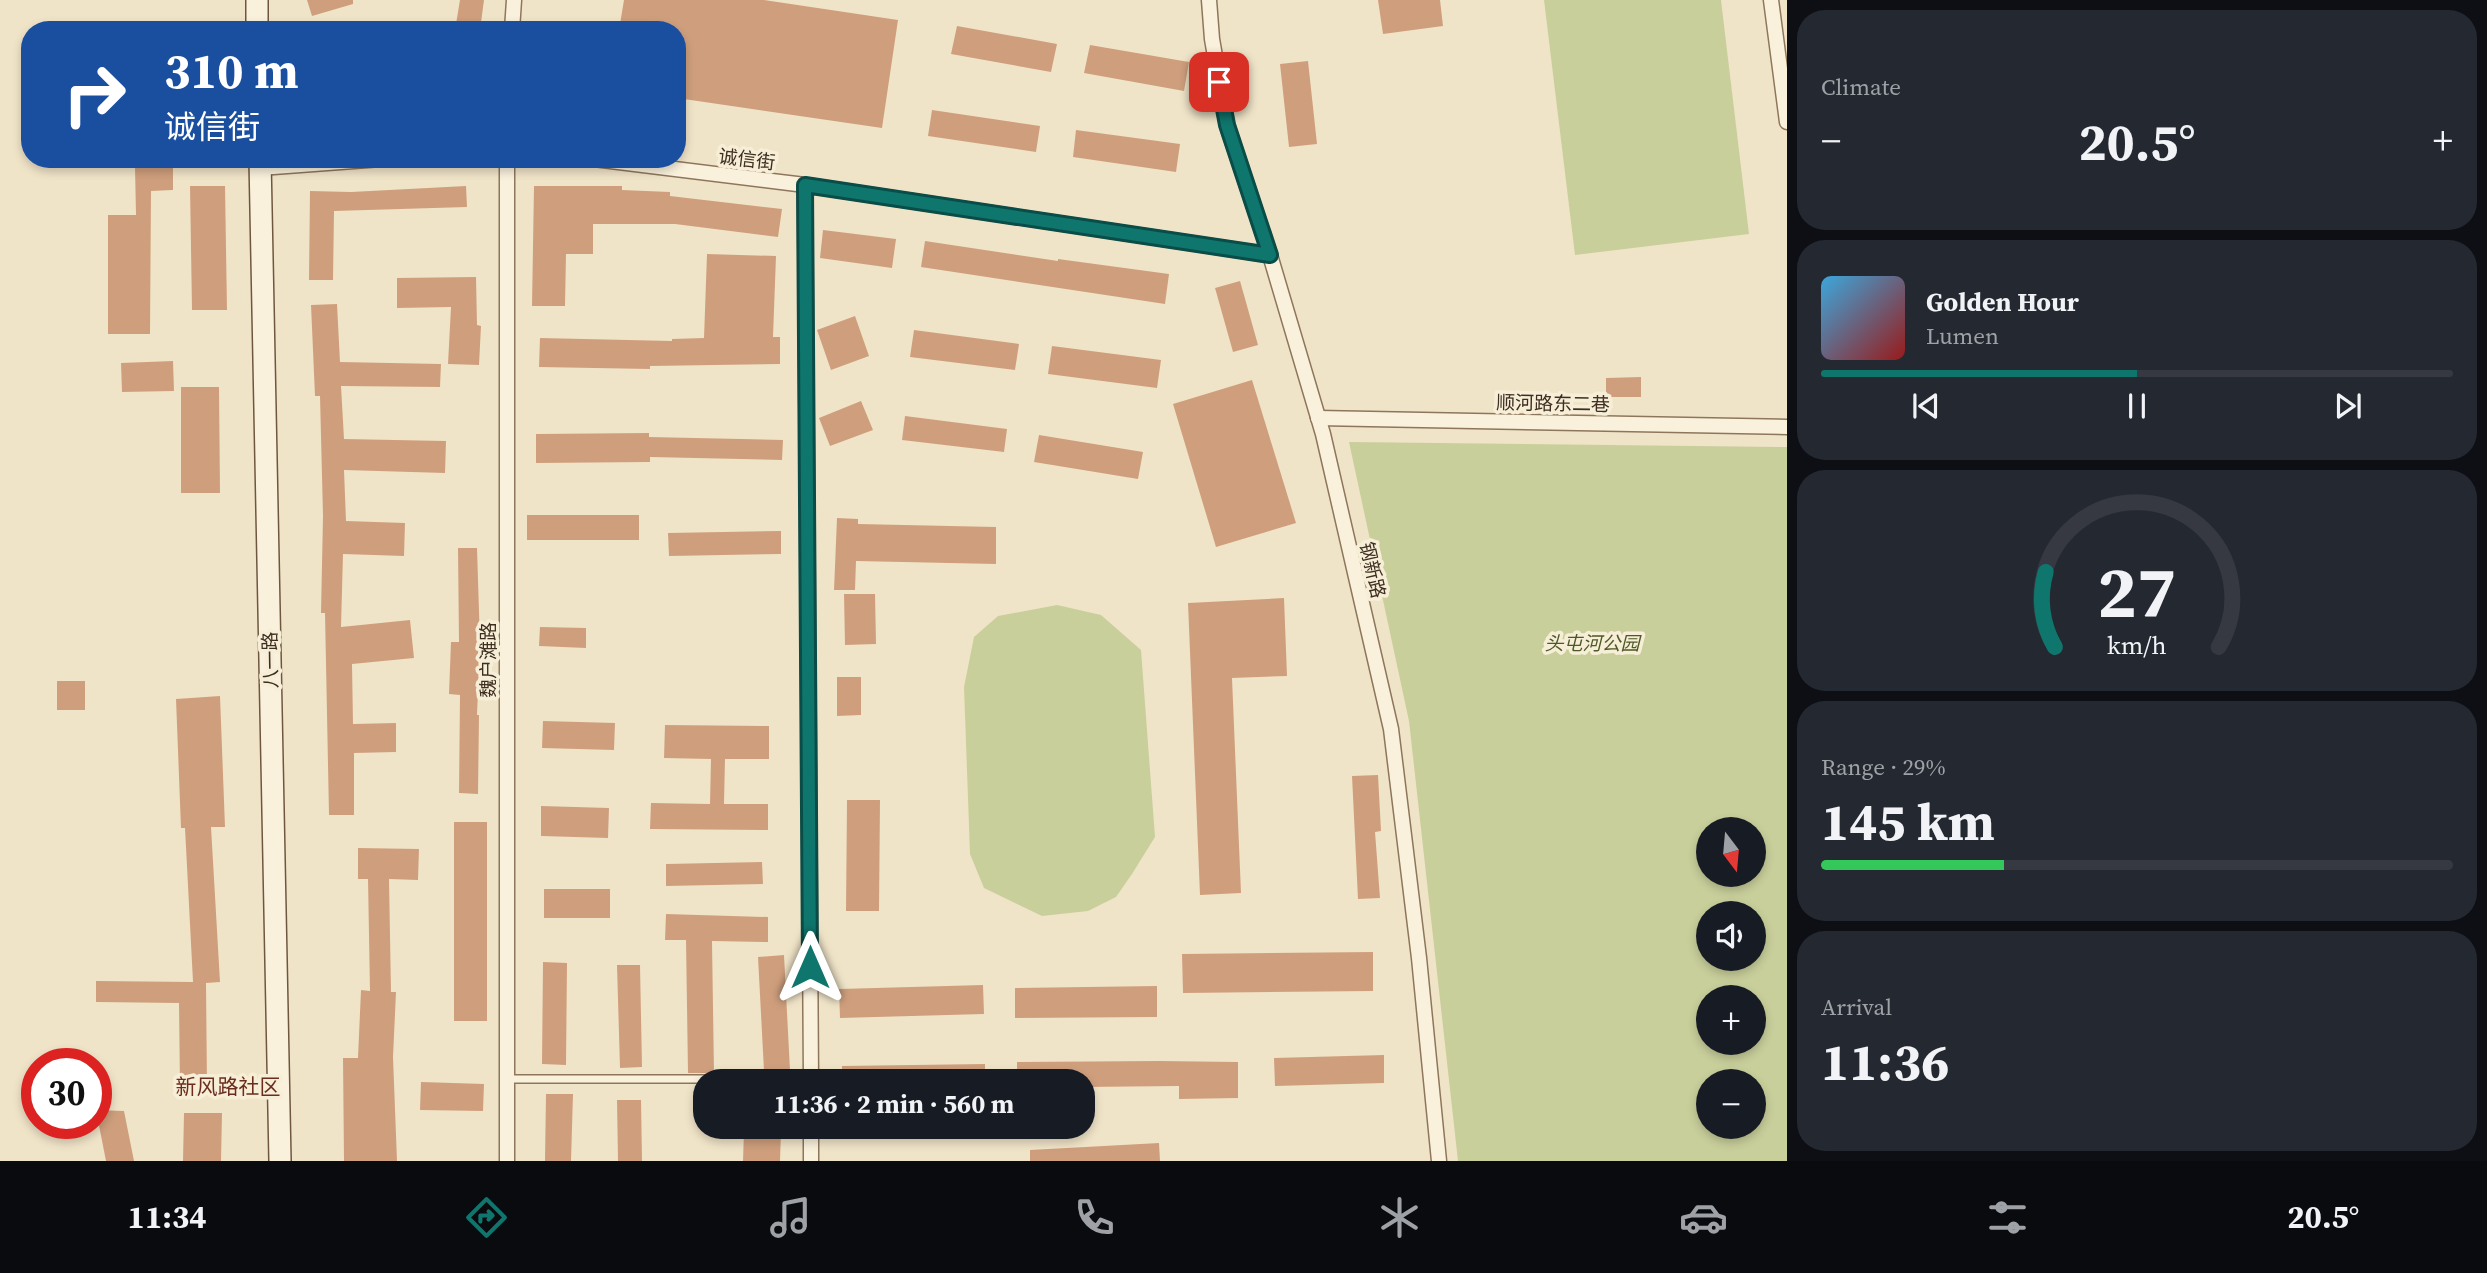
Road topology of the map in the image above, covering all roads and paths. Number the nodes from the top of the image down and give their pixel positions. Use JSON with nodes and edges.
{"nodes":[{"id":1,"x":257,"y":0,"type":"edge"},
{"id":2,"x":514,"y":0,"type":"edge"},
{"id":3,"x":1209,"y":0,"type":"edge"},
{"id":4,"x":1771,"y":0,"type":"edge"},
{"id":5,"x":257,"y":21,"type":"edge"},
{"id":6,"x":513,"y":21,"type":"edge"},
{"id":7,"x":1787,"y":122,"type":"edge"},
{"id":8,"x":260,"y":168,"type":"edge"},
{"id":9,"x":507,"y":168,"type":"edge"},
{"id":10,"x":667,"y":168,"type":"edge"},
{"id":11,"x":805,"y":185,"type":"junction"},
{"id":12,"x":1270,"y":255,"type":"junction"},
{"id":13,"x":1318,"y":418,"type":"junction"},
{"id":14,"x":1787,"y":427,"type":"edge"},
{"id":15,"x":811,"y":1069,"type":"edge"},
{"id":16,"x":507,"y":1079,"type":"junction"},
{"id":17,"x":693,"y":1080,"type":"edge"},
{"id":18,"x":811,"y":1139,"type":"edge"},
{"id":19,"x":280,"y":1161,"type":"edge"},
{"id":20,"x":507,"y":1161,"type":"edge"},
{"id":21,"x":811,"y":1161,"type":"edge"},
{"id":22,"x":1439,"y":1161,"type":"edge"}],
"edges":[{"from":1,"to":5,"type":"street"},
{"from":2,"to":6,"type":"street"},
{"from":3,"to":12,"type":"street","name":"钢新路"},
{"from":4,"to":7,"type":"street"},
{"from":8,"to":19,"type":"street","name":"八一路"},
{"from":9,"to":16,"type":"street","name":"魏户滩路"},
{"from":10,"to":11,"type":"street","name":"诚信街"},
{"from":11,"to":12,"type":"street","name":"诚信街"},
{"from":11,"to":15,"type":"street"},
{"from":12,"to":13,"type":"street","name":"钢新路"},
{"from":13,"to":14,"type":"street","name":"顺河路东二巷"},
{"from":13,"to":22,"type":"street","name":"钢新路"},
{"from":16,"to":17,"type":"lane"},
{"from":16,"to":20,"type":"street","name":"魏户滩路"},
{"from":18,"to":21,"type":"street"}]}
